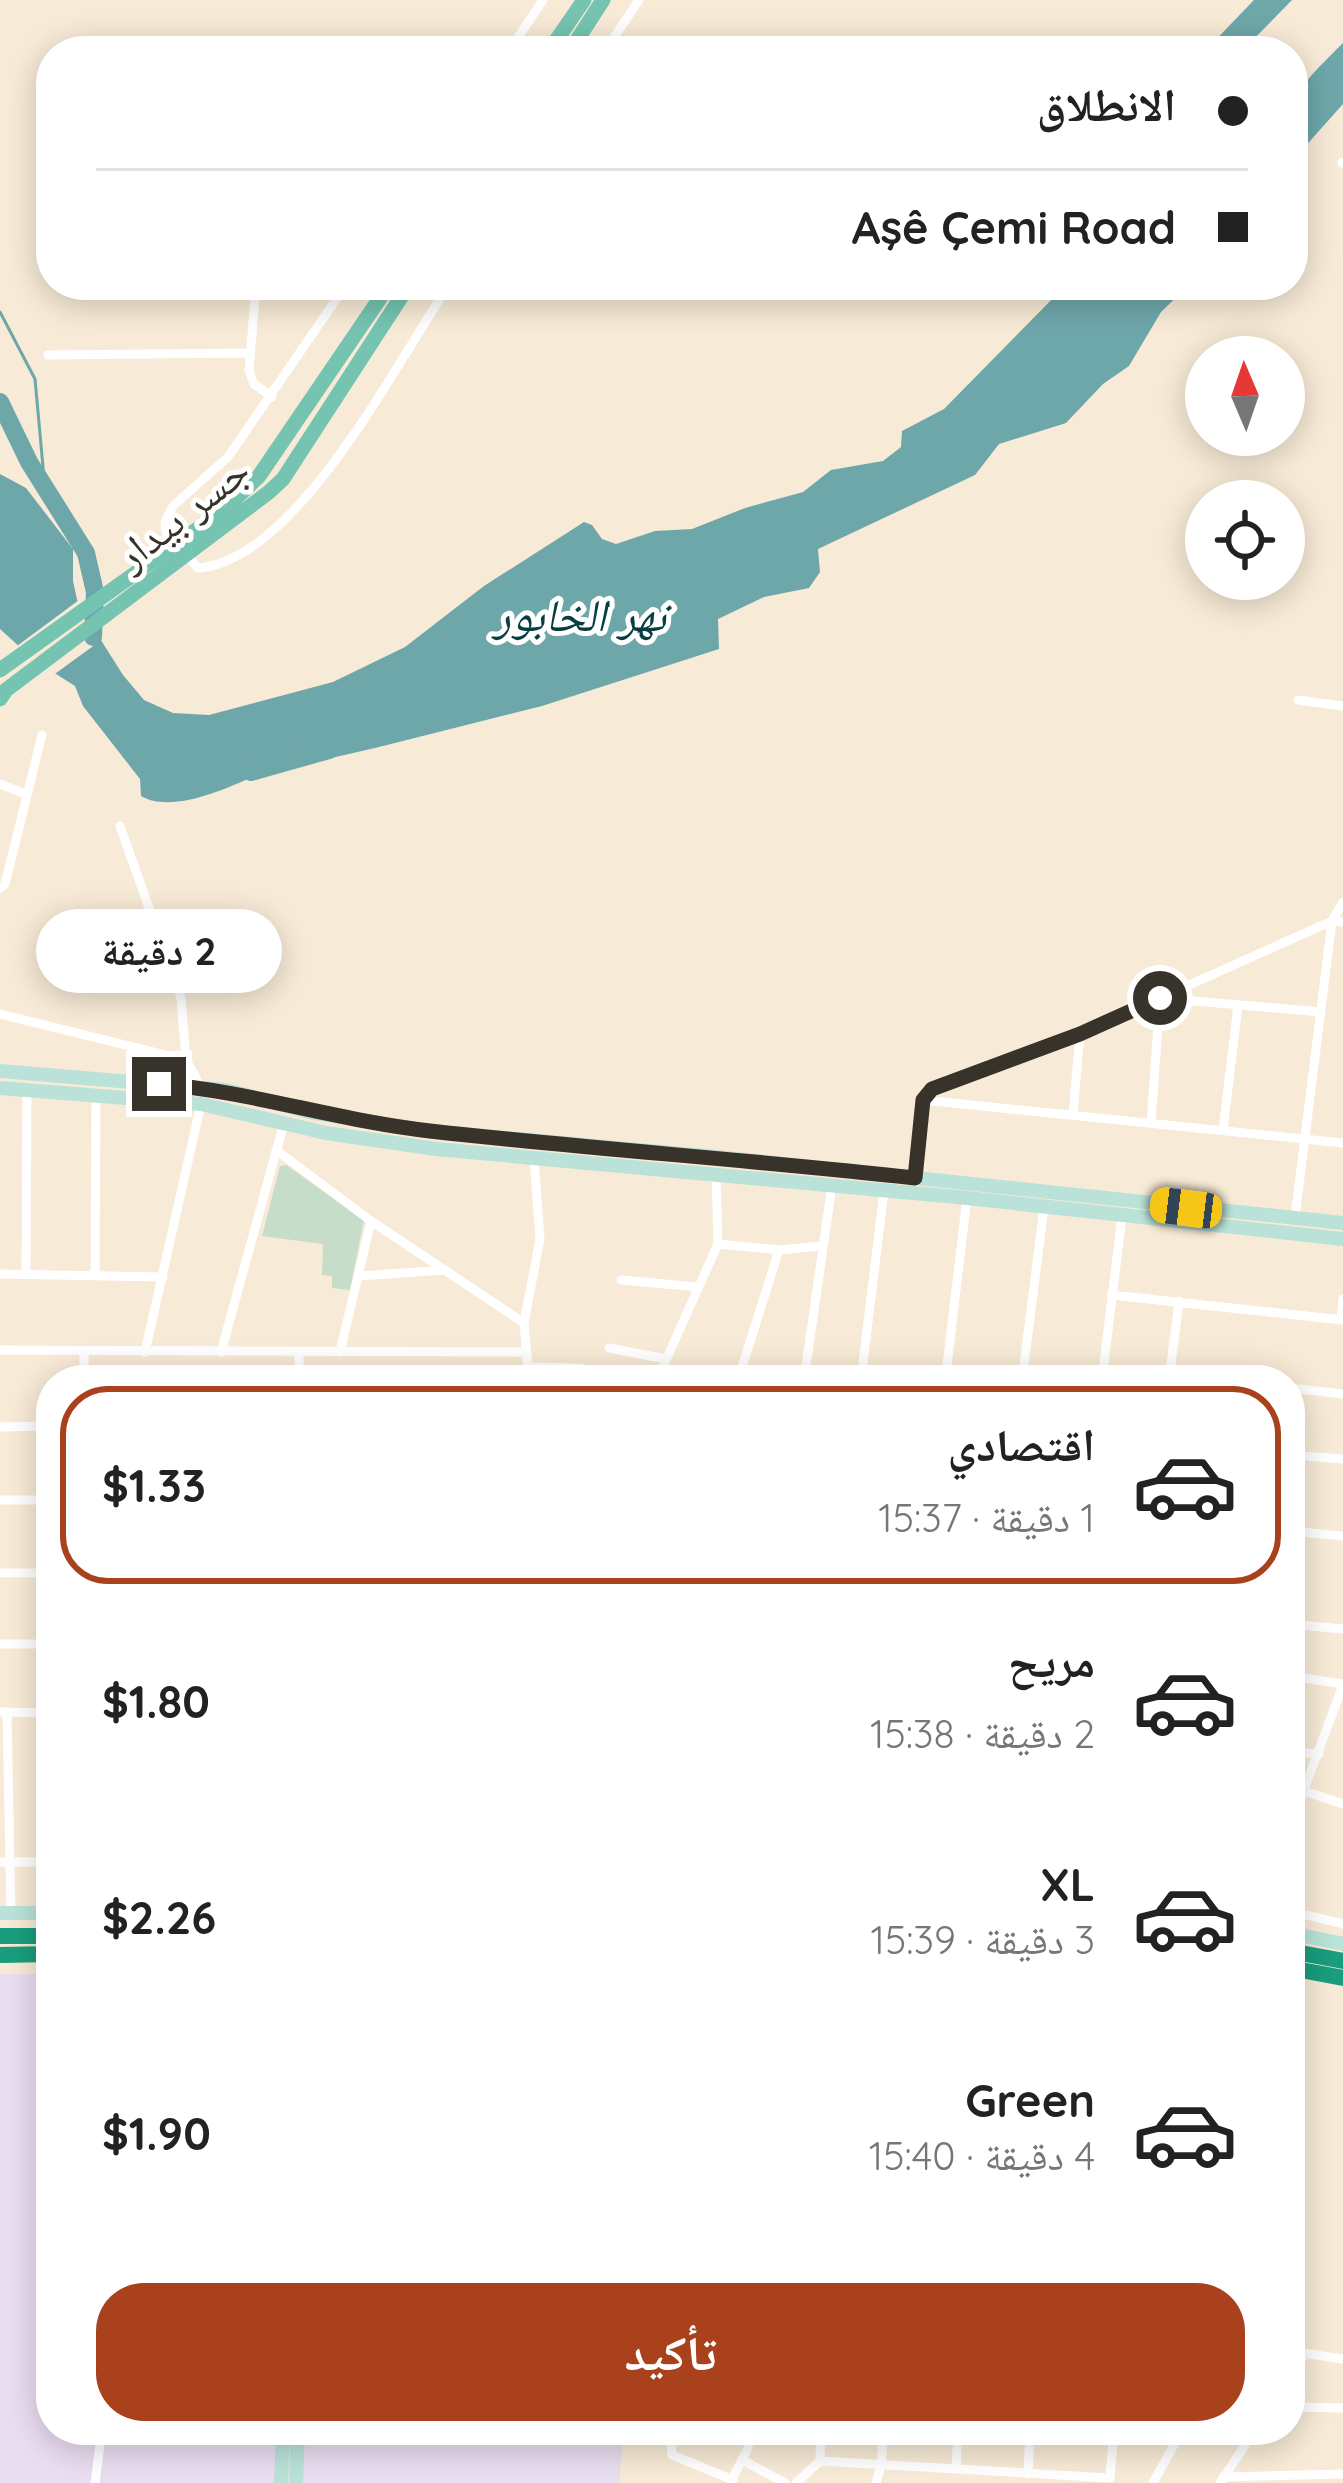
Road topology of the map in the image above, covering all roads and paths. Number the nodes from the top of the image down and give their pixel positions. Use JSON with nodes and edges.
{"nodes":[{"id":1,"x":543,"y":0,"type":"edge"},
{"id":2,"x":584,"y":0,"type":"edge"},
{"id":3,"x":604,"y":0,"type":"edge"},
{"id":4,"x":639,"y":0,"type":"edge"},
{"id":5,"x":519,"y":36,"type":"edge"},
{"id":6,"x":559,"y":36,"type":"edge"},
{"id":7,"x":580,"y":36,"type":"edge"},
{"id":8,"x":615,"y":36,"type":"edge"},
{"id":9,"x":255,"y":300,"type":"edge"},
{"id":10,"x":336,"y":300,"type":"edge"},
{"id":11,"x":379,"y":300,"type":"edge"},
{"id":12,"x":399,"y":300,"type":"edge"},
{"id":13,"x":439,"y":300,"type":"edge"},
{"id":14,"x":250,"y":353,"type":"junction"},
{"id":15,"x":48,"y":355,"type":"dead end"},
{"id":16,"x":272,"y":397,"type":"junction"},
{"id":17,"x":0,"y":670,"type":"edge"},
{"id":18,"x":0,"y":699,"type":"edge"},
{"id":19,"x":1298,"y":700,"type":"dead end"},
{"id":20,"x":1343,"y":706,"type":"edge"},
{"id":21,"x":42,"y":735,"type":"dead end"},
{"id":22,"x":0,"y":784,"type":"edge"},
{"id":23,"x":25,"y":794,"type":"junction"},
{"id":24,"x":120,"y":826,"type":"dead end"},
{"id":25,"x":1,"y":888,"type":"edge"},
{"id":26,"x":1343,"y":902,"type":"edge"},
{"id":27,"x":1337,"y":922,"type":"edge"},
{"id":28,"x":54,"y":946,"type":"dead end"},
{"id":29,"x":170,"y":975,"type":"junction"},
{"id":30,"x":1160,"y":998,"type":"junction"},
{"id":31,"x":1238,"y":1005,"type":"junction"},
{"id":32,"x":1321,"y":1012,"type":"junction"},
{"id":33,"x":0,"y":1014,"type":"edge"},
{"id":34,"x":1080,"y":1034,"type":"junction"},
{"id":35,"x":186,"y":1060,"type":"junction"},
{"id":36,"x":0,"y":1071,"type":"edge"},
{"id":37,"x":0,"y":1088,"type":"edge"},
{"id":38,"x":27,"y":1089,"type":"junction"},
{"id":39,"x":96,"y":1095,"type":"junction"},
{"id":40,"x":201,"y":1095,"type":"junction"},
{"id":41,"x":923,"y":1100,"type":"junction"},
{"id":42,"x":1073,"y":1114,"type":"junction"},
{"id":43,"x":1151,"y":1122,"type":"junction"},
{"id":44,"x":284,"y":1123,"type":"junction"},
{"id":45,"x":1222,"y":1130,"type":"junction"},
{"id":46,"x":1306,"y":1139,"type":"junction"},
{"id":47,"x":1343,"y":1143,"type":"edge"},
{"id":48,"x":276,"y":1150,"type":"junction"},
{"id":49,"x":533,"y":1159,"type":"junction"},
{"id":50,"x":716,"y":1175,"type":"junction"},
{"id":51,"x":915,"y":1178,"type":"junction"},
{"id":52,"x":832,"y":1186,"type":"junction"},
{"id":53,"x":884,"y":1191,"type":"junction"},
{"id":54,"x":967,"y":1198,"type":"junction"},
{"id":55,"x":1044,"y":1208,"type":"junction"},
{"id":56,"x":1122,"y":1216,"type":"junction"},
{"id":57,"x":1294,"y":1217,"type":"junction"},
{"id":58,"x":370,"y":1221,"type":"junction"},
{"id":59,"x":1343,"y":1223,"type":"edge"},
{"id":60,"x":1343,"y":1239,"type":"edge"},
{"id":61,"x":718,"y":1244,"type":"junction"},
{"id":62,"x":822,"y":1246,"type":"junction"},
{"id":63,"x":779,"y":1250,"type":"junction"},
{"id":64,"x":445,"y":1270,"type":"junction"},
{"id":65,"x":0,"y":1274,"type":"edge"},
{"id":66,"x":26,"y":1274,"type":"junction"},
{"id":67,"x":95,"y":1275,"type":"junction"},
{"id":68,"x":359,"y":1276,"type":"junction"},
{"id":69,"x":163,"y":1277,"type":"junction"},
{"id":70,"x":621,"y":1280,"type":"dead end"},
{"id":71,"x":698,"y":1287,"type":"junction"},
{"id":72,"x":1111,"y":1295,"type":"junction"},
{"id":73,"x":1343,"y":1299,"type":"edge"},
{"id":74,"x":1179,"y":1301,"type":"junction"},
{"id":75,"x":1342,"y":1320,"type":"edge"},
{"id":76,"x":524,"y":1323,"type":"junction"},
{"id":77,"x":609,"y":1348,"type":"dead end"},
{"id":78,"x":0,"y":1350,"type":"edge"},
{"id":79,"x":84,"y":1352,"type":"junction"},
{"id":80,"x":145,"y":1352,"type":"junction"},
{"id":81,"x":221,"y":1352,"type":"junction"},
{"id":82,"x":299,"y":1352,"type":"junction"},
{"id":83,"x":340,"y":1352,"type":"junction"},
{"id":84,"x":527,"y":1352,"type":"junction"},
{"id":85,"x":666,"y":1359,"type":"junction"},
{"id":86,"x":84,"y":1365,"type":"edge"},
{"id":87,"x":299,"y":1365,"type":"edge"},
{"id":88,"x":528,"y":1365,"type":"edge"},
{"id":89,"x":663,"y":1365,"type":"edge"},
{"id":90,"x":744,"y":1365,"type":"edge"},
{"id":91,"x":806,"y":1365,"type":"edge"},
{"id":92,"x":863,"y":1365,"type":"edge"},
{"id":93,"x":947,"y":1365,"type":"edge"},
{"id":94,"x":1024,"y":1365,"type":"edge"},
{"id":95,"x":1104,"y":1365,"type":"edge"},
{"id":96,"x":1171,"y":1365,"type":"edge"},
{"id":97,"x":1305,"y":1390,"type":"edge"},
{"id":98,"x":1343,"y":1394,"type":"edge"},
{"id":99,"x":36,"y":1426,"type":"edge"},
{"id":100,"x":0,"y":1427,"type":"edge"},
{"id":101,"x":1305,"y":1456,"type":"edge"},
{"id":102,"x":1343,"y":1459,"type":"edge"},
{"id":103,"x":0,"y":1500,"type":"edge"},
{"id":104,"x":36,"y":1500,"type":"edge"},
{"id":105,"x":1305,"y":1532,"type":"edge"},
{"id":106,"x":1343,"y":1536,"type":"edge"},
{"id":107,"x":36,"y":1573,"type":"edge"},
{"id":108,"x":0,"y":1574,"type":"edge"},
{"id":109,"x":1305,"y":1625,"type":"edge"},
{"id":110,"x":1343,"y":1629,"type":"edge"},
{"id":111,"x":0,"y":1644,"type":"edge"},
{"id":112,"x":36,"y":1644,"type":"edge"},
{"id":113,"x":1305,"y":1679,"type":"edge"},
{"id":114,"x":1343,"y":1685,"type":"edge"},
{"id":115,"x":3,"y":1712,"type":"edge"},
{"id":116,"x":36,"y":1713,"type":"edge"},
{"id":117,"x":1305,"y":1753,"type":"edge"},
{"id":118,"x":1318,"y":1754,"type":"junction"},
{"id":119,"x":4,"y":1787,"type":"edge"},
{"id":120,"x":1305,"y":1788,"type":"edge"},
{"id":121,"x":1305,"y":1791,"type":"edge"},
{"id":122,"x":1343,"y":1804,"type":"edge"},
{"id":123,"x":5,"y":1862,"type":"edge"},
{"id":124,"x":36,"y":1862,"type":"edge"},
{"id":125,"x":6,"y":1913,"type":"edge"},
{"id":126,"x":1305,"y":1915,"type":"edge"},
{"id":127,"x":1343,"y":1924,"type":"edge"},
{"id":128,"x":0,"y":1936,"type":"edge"},
{"id":129,"x":36,"y":1936,"type":"edge"},
{"id":130,"x":1305,"y":1936,"type":"edge"},
{"id":131,"x":1343,"y":1944,"type":"edge"},
{"id":132,"x":0,"y":1954,"type":"edge"},
{"id":133,"x":36,"y":1954,"type":"edge"},
{"id":134,"x":1305,"y":1954,"type":"edge"},
{"id":135,"x":1343,"y":1961,"type":"edge"},
{"id":136,"x":1305,"y":1971,"type":"edge"},
{"id":137,"x":1343,"y":1978,"type":"edge"},
{"id":138,"x":1305,"y":2354,"type":"edge"},
{"id":139,"x":1343,"y":2359,"type":"edge"},
{"id":140,"x":1305,"y":2408,"type":"edge"},
{"id":141,"x":1343,"y":2408,"type":"edge"},
{"id":142,"x":100,"y":2445,"type":"edge"},
{"id":143,"x":282,"y":2445,"type":"edge"},
{"id":144,"x":297,"y":2445,"type":"edge"},
{"id":145,"x":671,"y":2445,"type":"edge"},
{"id":146,"x":747,"y":2445,"type":"edge"},
{"id":147,"x":821,"y":2445,"type":"edge"},
{"id":148,"x":883,"y":2445,"type":"edge"},
{"id":149,"x":957,"y":2445,"type":"edge"},
{"id":150,"x":1029,"y":2445,"type":"edge"},
{"id":151,"x":1113,"y":2445,"type":"edge"},
{"id":152,"x":1174,"y":2445,"type":"edge"},
{"id":153,"x":1245,"y":2445,"type":"edge"},
{"id":154,"x":744,"y":2461,"type":"junction"},
{"id":155,"x":820,"y":2461,"type":"junction"},
{"id":156,"x":881,"y":2465,"type":"junction"},
{"id":157,"x":956,"y":2469,"type":"junction"},
{"id":158,"x":1028,"y":2474,"type":"junction"},
{"id":159,"x":1343,"y":2474,"type":"edge"},
{"id":160,"x":1110,"y":2480,"type":"edge"},
{"id":161,"x":1221,"y":2480,"type":"edge"},
{"id":162,"x":732,"y":2482,"type":"edge"},
{"id":163,"x":95,"y":2483,"type":"edge"},
{"id":164,"x":280,"y":2483,"type":"edge"},
{"id":165,"x":296,"y":2483,"type":"edge"},
{"id":166,"x":785,"y":2483,"type":"edge"},
{"id":167,"x":796,"y":2483,"type":"edge"},
{"id":168,"x":876,"y":2483,"type":"edge"},
{"id":169,"x":1153,"y":2483,"type":"edge"}],
"edges":[{"from":1,"to":5,"type":"street"},
{"from":2,"to":6,"type":"main road"},
{"from":3,"to":7,"type":"main road"},
{"from":4,"to":8,"type":"street"},
{"from":9,"to":14,"type":"street"},
{"from":10,"to":16,"type":"street"},
{"from":11,"to":17,"type":"main road","name":"جسر بيدار"},
{"from":12,"to":18,"type":"main road","name":"جسر بيدار"},
{"from":13,"to":16,"type":"street"},
{"from":14,"to":15,"type":"street"},
{"from":14,"to":16,"type":"street"},
{"from":19,"to":20,"type":"street"},
{"from":21,"to":23,"type":"street"},
{"from":22,"to":23,"type":"street"},
{"from":23,"to":25,"type":"street"},
{"from":24,"to":29,"type":"street"},
{"from":26,"to":27,"type":"street"},
{"from":27,"to":30,"type":"street"},
{"from":27,"to":32,"type":"street"},
{"from":28,"to":29,"type":"street"},
{"from":29,"to":35,"type":"street"},
{"from":30,"to":31,"type":"street"},
{"from":30,"to":34,"type":"street"},
{"from":30,"to":43,"type":"street"},
{"from":31,"to":32,"type":"street"},
{"from":31,"to":45,"type":"street"},
{"from":32,"to":46,"type":"street"},
{"from":33,"to":35,"type":"street"},
{"from":34,"to":41,"type":"street"},
{"from":34,"to":42,"type":"street"},
{"from":35,"to":40,"type":"street"},
{"from":36,"to":40,"type":"main road"},
{"from":37,"to":38,"type":"main road"},
{"from":38,"to":39,"type":"main road"},
{"from":38,"to":66,"type":"street"},
{"from":39,"to":40,"type":"main road"},
{"from":39,"to":67,"type":"street"},
{"from":40,"to":44,"type":"main road"},
{"from":40,"to":51,"type":"main road"},
{"from":40,"to":69,"type":"street"},
{"from":41,"to":42,"type":"street"},
{"from":41,"to":51,"type":"street"},
{"from":42,"to":43,"type":"street"},
{"from":43,"to":45,"type":"street"},
{"from":44,"to":48,"type":"street"},
{"from":44,"to":49,"type":"main road"},
{"from":45,"to":46,"type":"street"},
{"from":46,"to":47,"type":"street"},
{"from":46,"to":57,"type":"street"},
{"from":48,"to":58,"type":"street"},
{"from":48,"to":81,"type":"street"},
{"from":49,"to":50,"type":"main road"},
{"from":49,"to":76,"type":"street"},
{"from":50,"to":52,"type":"main road"},
{"from":50,"to":61,"type":"street"},
{"from":51,"to":57,"type":"main road"},
{"from":52,"to":53,"type":"main road"},
{"from":52,"to":62,"type":"street"},
{"from":53,"to":54,"type":"main road"},
{"from":53,"to":92,"type":"street"},
{"from":54,"to":55,"type":"main road"},
{"from":54,"to":93,"type":"street"},
{"from":55,"to":56,"type":"main road"},
{"from":55,"to":94,"type":"street"},
{"from":56,"to":60,"type":"main road"},
{"from":56,"to":72,"type":"street"},
{"from":57,"to":59,"type":"main road"},
{"from":58,"to":64,"type":"street"},
{"from":58,"to":68,"type":"street"},
{"from":61,"to":63,"type":"street"},
{"from":61,"to":71,"type":"street"},
{"from":62,"to":63,"type":"street"},
{"from":62,"to":91,"type":"street"},
{"from":63,"to":90,"type":"street"},
{"from":64,"to":68,"type":"street"},
{"from":64,"to":76,"type":"street"},
{"from":65,"to":66,"type":"street"},
{"from":66,"to":67,"type":"street"},
{"from":67,"to":69,"type":"street"},
{"from":68,"to":83,"type":"street"},
{"from":69,"to":80,"type":"street"},
{"from":70,"to":71,"type":"street"},
{"from":71,"to":85,"type":"street"},
{"from":72,"to":74,"type":"street"},
{"from":72,"to":95,"type":"street"},
{"from":73,"to":75,"type":"street"},
{"from":74,"to":75,"type":"street"},
{"from":74,"to":96,"type":"street"},
{"from":76,"to":84,"type":"street"},
{"from":77,"to":85,"type":"street"},
{"from":78,"to":79,"type":"street"},
{"from":79,"to":80,"type":"street"},
{"from":79,"to":86,"type":"street"},
{"from":80,"to":81,"type":"street"},
{"from":81,"to":82,"type":"street"},
{"from":82,"to":83,"type":"street"},
{"from":82,"to":87,"type":"street"},
{"from":83,"to":84,"type":"street"},
{"from":84,"to":88,"type":"street"},
{"from":85,"to":89,"type":"street"},
{"from":97,"to":98,"type":"street"},
{"from":99,"to":100,"type":"street"},
{"from":101,"to":102,"type":"street"},
{"from":103,"to":104,"type":"street"},
{"from":105,"to":106,"type":"street"},
{"from":107,"to":108,"type":"street"},
{"from":109,"to":110,"type":"street"},
{"from":111,"to":112,"type":"street"},
{"from":113,"to":114,"type":"street"},
{"from":114,"to":118,"type":"street"},
{"from":115,"to":116,"type":"street"},
{"from":115,"to":119,"type":"street"},
{"from":117,"to":118,"type":"street"},
{"from":118,"to":120,"type":"street"},
{"from":119,"to":123,"type":"street"},
{"from":121,"to":122,"type":"street"},
{"from":123,"to":124,"type":"street"},
{"from":123,"to":125,"type":"street"},
{"from":126,"to":127,"type":"street"},
{"from":128,"to":129,"type":"highway"},
{"from":130,"to":131,"type":"main road"},
{"from":132,"to":133,"type":"highway"},
{"from":134,"to":135,"type":"highway"},
{"from":136,"to":137,"type":"highway"},
{"from":138,"to":139,"type":"street"},
{"from":140,"to":141,"type":"street"},
{"from":142,"to":163,"type":"street"},
{"from":143,"to":164,"type":"main road"},
{"from":144,"to":165,"type":"main road"},
{"from":145,"to":162,"type":"street"},
{"from":146,"to":154,"type":"street"},
{"from":147,"to":155,"type":"street"},
{"from":148,"to":156,"type":"street"},
{"from":149,"to":157,"type":"street"},
{"from":150,"to":158,"type":"street"},
{"from":151,"to":160,"type":"street"},
{"from":152,"to":169,"type":"street"},
{"from":153,"to":161,"type":"street"},
{"from":154,"to":162,"type":"street"},
{"from":154,"to":166,"type":"street"},
{"from":155,"to":156,"type":"street"},
{"from":155,"to":167,"type":"street"},
{"from":156,"to":157,"type":"street"},
{"from":156,"to":168,"type":"street"},
{"from":157,"to":158,"type":"street"},
{"from":158,"to":160,"type":"street"},
{"from":159,"to":161,"type":"street"}]}
